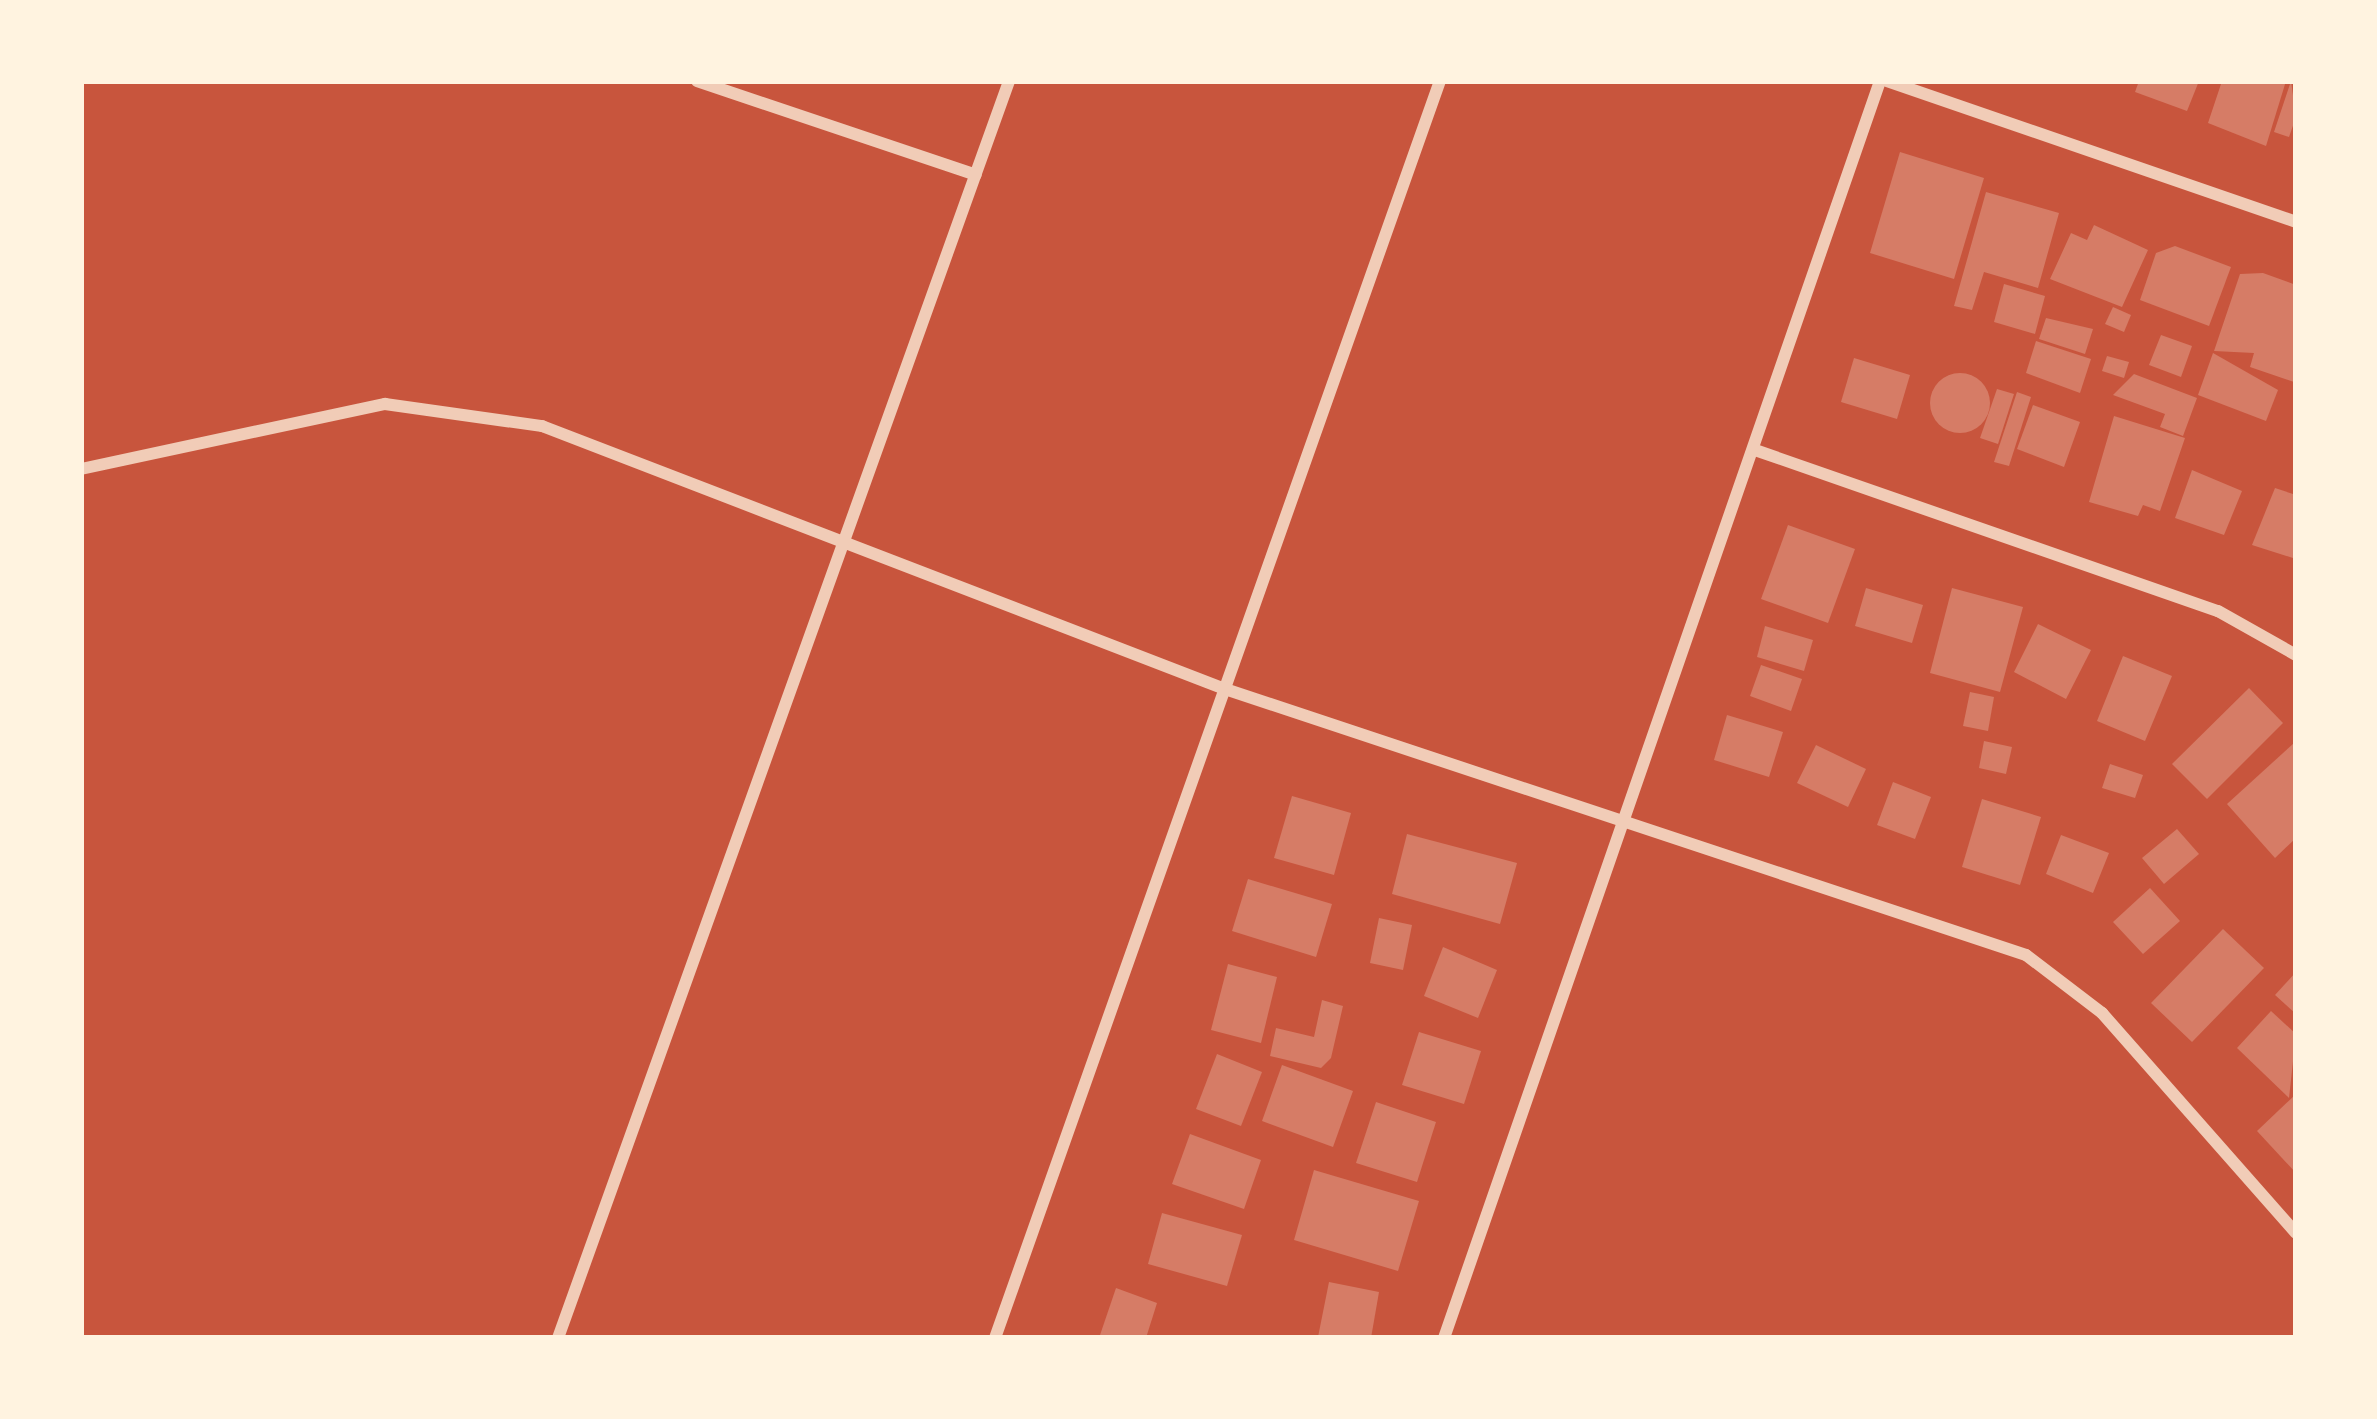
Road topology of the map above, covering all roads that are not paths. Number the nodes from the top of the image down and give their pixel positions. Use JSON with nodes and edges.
{"nodes":[{"id":1,"x":697,"y":81,"type":"edge"},
{"id":2,"x":1009,"y":81,"type":"edge"},
{"id":3,"x":1440,"y":81,"type":"edge"},
{"id":4,"x":1884,"y":81,"type":"edge"},
{"id":5,"x":976,"y":175,"type":"junction"},
{"id":6,"x":2296,"y":222,"type":"edge"},
{"id":7,"x":1755,"y":450,"type":"junction"},
{"id":8,"x":81,"y":469,"type":"edge"},
{"id":9,"x":853,"y":538,"type":"junction"},
{"id":10,"x":2296,"y":655,"type":"edge"},
{"id":11,"x":1225,"y":689,"type":"junction"},
{"id":12,"x":1631,"y":821,"type":"junction"},
{"id":13,"x":2296,"y":1233,"type":"edge"},
{"id":14,"x":557,"y":1338,"type":"edge"},
{"id":15,"x":995,"y":1338,"type":"edge"},
{"id":16,"x":1444,"y":1338,"type":"edge"}],
"edges":[{"from":1,"to":5,"type":"street"},
{"from":2,"to":5,"type":"street"},
{"from":3,"to":11,"type":"street"},
{"from":4,"to":6,"type":"street"},
{"from":4,"to":7,"type":"street"},
{"from":5,"to":9,"type":"street"},
{"from":7,"to":10,"type":"street"},
{"from":7,"to":12,"type":"street"},
{"from":8,"to":9,"type":"street"},
{"from":9,"to":11,"type":"street"},
{"from":9,"to":14,"type":"street"},
{"from":11,"to":12,"type":"street"},
{"from":11,"to":15,"type":"street"},
{"from":12,"to":13,"type":"street"},
{"from":12,"to":16,"type":"street"}]}
